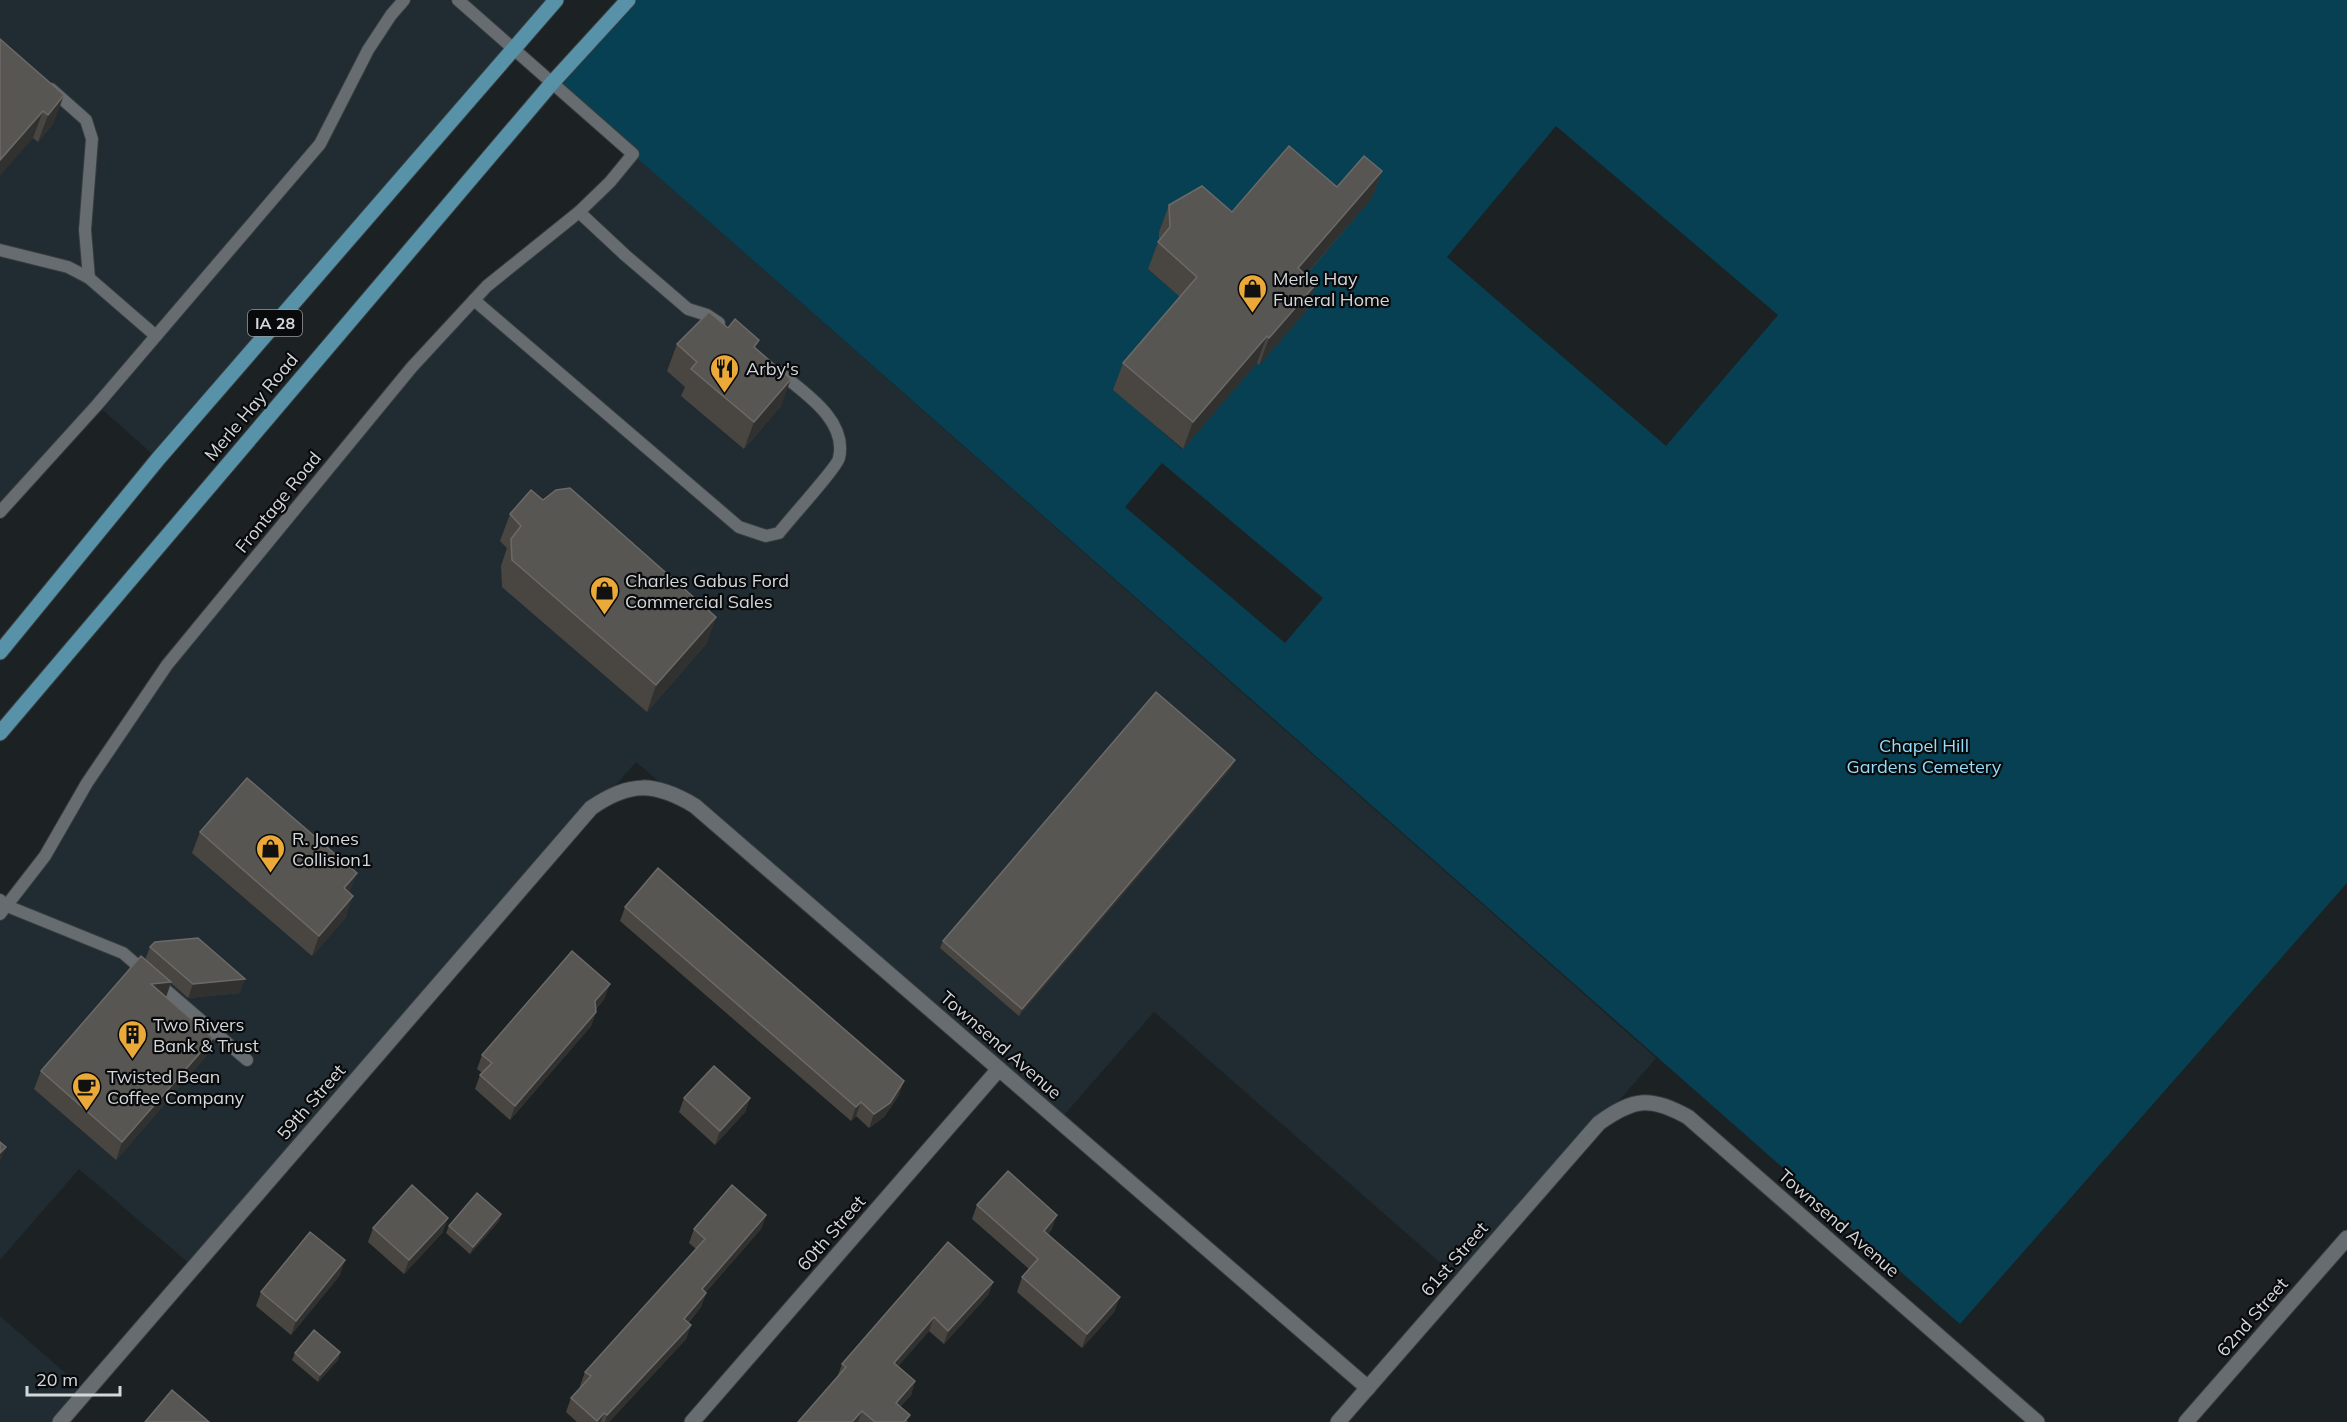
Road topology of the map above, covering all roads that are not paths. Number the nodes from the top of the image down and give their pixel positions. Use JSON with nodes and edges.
{"nodes":[{"id":1,"x":404,"y":0,"type":"edge"},
{"id":2,"x":458,"y":0,"type":"edge"},
{"id":3,"x":556,"y":0,"type":"edge"},
{"id":4,"x":628,"y":0,"type":"edge"},
{"id":5,"x":512,"y":48,"type":"junction"},
{"id":6,"x":43,"y":82,"type":"edge"},
{"id":7,"x":552,"y":83,"type":"junction"},
{"id":8,"x":579,"y":212,"type":"junction"},
{"id":9,"x":0,"y":250,"type":"edge"},
{"id":10,"x":89,"y":278,"type":"junction"},
{"id":11,"x":474,"y":300,"type":"junction"},
{"id":12,"x":726,"y":328,"type":"edge"},
{"id":13,"x":156,"y":336,"type":"junction"},
{"id":14,"x":770,"y":364,"type":"edge"},
{"id":15,"x":0,"y":512,"type":"edge"},
{"id":16,"x":0,"y":652,"type":"edge"},
{"id":17,"x":0,"y":733,"type":"edge"},
{"id":18,"x":591,"y":807,"type":"joint"},
{"id":19,"x":2,"y":906,"type":"edge"},
{"id":20,"x":247,"y":1060,"type":"dead end"},
{"id":21,"x":999,"y":1069,"type":"junction"},
{"id":22,"x":1599,"y":1123,"type":"joint"},
{"id":23,"x":2347,"y":1238,"type":"edge"},
{"id":24,"x":1368,"y":1388,"type":"junction"},
{"id":25,"x":60,"y":1422,"type":"edge"},
{"id":26,"x":692,"y":1422,"type":"edge"},
{"id":27,"x":1338,"y":1422,"type":"edge"},
{"id":28,"x":2037,"y":1422,"type":"edge"},
{"id":29,"x":2186,"y":1422,"type":"edge"}],
"edges":[{"from":1,"to":13,"type":"lane"},
{"from":2,"to":5,"type":"lane"},
{"from":3,"to":5,"type":"main road","name":"Merle Hay Road","number":"IA 28"},
{"from":4,"to":7,"type":"main road","name":"Merle Hay Road","number":"IA 28"},
{"from":5,"to":7,"type":"lane"},
{"from":5,"to":16,"type":"main road","name":"Merle Hay Road","number":"IA 28"},
{"from":6,"to":10,"type":"lane"},
{"from":7,"to":8,"type":"lane","name":"Frontage Road"},
{"from":7,"to":17,"type":"main road","name":"Merle Hay Road","number":"IA 28"},
{"from":8,"to":11,"type":"lane","name":"Frontage Road"},
{"from":8,"to":12,"type":"lane"},
{"from":9,"to":10,"type":"lane"},
{"from":10,"to":13,"type":"lane"},
{"from":11,"to":14,"type":"lane"},
{"from":11,"to":19,"type":"lane","name":"Frontage Road"},
{"from":13,"to":15,"type":"lane"},
{"from":18,"to":21,"type":"street","name":"Townsend Avenue"},
{"from":18,"to":25,"type":"street","name":"59th Street"},
{"from":19,"to":20,"type":"lane"},
{"from":21,"to":24,"type":"street","name":"Townsend Avenue"},
{"from":21,"to":26,"type":"street","name":"60th Street"},
{"from":22,"to":24,"type":"street","name":"61st Street"},
{"from":22,"to":28,"type":"street","name":"Townsend Avenue"},
{"from":23,"to":29,"type":"street","name":"62nd Street"},
{"from":24,"to":27,"type":"street","name":"61st Street"}]}
